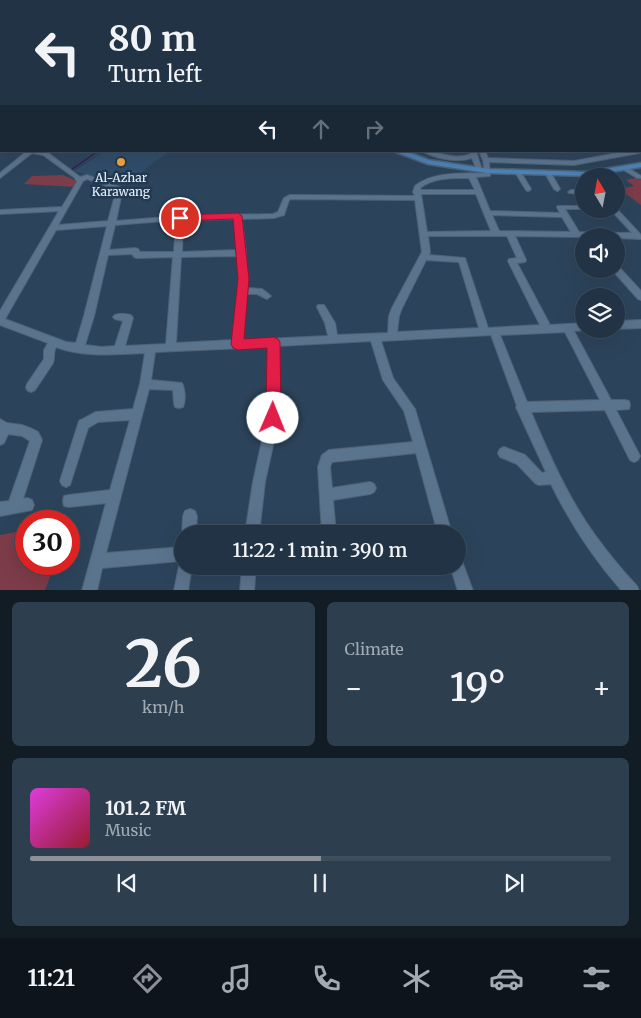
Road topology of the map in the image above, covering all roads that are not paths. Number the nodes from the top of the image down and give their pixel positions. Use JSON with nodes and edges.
{"nodes":[{"id":1,"x":30,"y":152,"type":"edge"},
{"id":2,"x":38,"y":152,"type":"edge"},
{"id":3,"x":401,"y":152,"type":"edge"},
{"id":4,"x":409,"y":152,"type":"edge"},
{"id":5,"x":428,"y":152,"type":"edge"},
{"id":6,"x":482,"y":152,"type":"edge"},
{"id":7,"x":511,"y":152,"type":"edge"},
{"id":8,"x":474,"y":153,"type":"edge"},
{"id":9,"x":622,"y":153,"type":"edge"},
{"id":10,"x":641,"y":160,"type":"edge"},
{"id":11,"x":516,"y":162,"type":"junction"},
{"id":12,"x":641,"y":165,"type":"edge"},
{"id":13,"x":487,"y":166,"type":"junction"},
{"id":14,"x":624,"y":168,"type":"edge"},
{"id":15,"x":625,"y":169,"type":"edge"},
{"id":16,"x":476,"y":171,"type":"junction"},
{"id":17,"x":518,"y":172,"type":"junction"},
{"id":18,"x":548,"y":173,"type":"junction"},
{"id":19,"x":0,"y":176,"type":"edge"},
{"id":20,"x":575,"y":176,"type":"edge"},
{"id":21,"x":639,"y":177,"type":"dead end"},
{"id":22,"x":80,"y":180,"type":"junction"},
{"id":23,"x":528,"y":189,"type":"dead end"},
{"id":24,"x":557,"y":189,"type":"dead end"},
{"id":25,"x":479,"y":192,"type":"junction"},
{"id":26,"x":571,"y":192,"type":"dead end"},
{"id":27,"x":575,"y":192,"type":"edge"},
{"id":28,"x":417,"y":195,"type":"junction"},
{"id":29,"x":575,"y":208,"type":"edge"},
{"id":30,"x":65,"y":209,"type":"junction"},
{"id":31,"x":0,"y":212,"type":"edge"},
{"id":32,"x":488,"y":212,"type":"junction"},
{"id":33,"x":565,"y":215,"type":"junction"},
{"id":34,"x":238,"y":216,"type":"junction"},
{"id":35,"x":180,"y":218,"type":"junction"},
{"id":36,"x":621,"y":218,"type":"edge"},
{"id":37,"x":112,"y":223,"type":"junction"},
{"id":38,"x":52,"y":228,"type":"junction"},
{"id":39,"x":575,"y":232,"type":"edge"},
{"id":40,"x":496,"y":233,"type":"junction"},
{"id":41,"x":510,"y":233,"type":"junction"},
{"id":42,"x":424,"y":234,"type":"junction"},
{"id":43,"x":575,"y":234,"type":"edge"},
{"id":44,"x":625,"y":237,"type":"edge"},
{"id":45,"x":640,"y":238,"type":"edge"},
{"id":46,"x":242,"y":253,"type":"junction"},
{"id":47,"x":104,"y":254,"type":"junction"},
{"id":48,"x":177,"y":254,"type":"junction"},
{"id":49,"x":425,"y":257,"type":"junction"},
{"id":50,"x":624,"y":278,"type":"edge"},
{"id":51,"x":242,"y":290,"type":"junction"},
{"id":52,"x":267,"y":296,"type":"dead end"},
{"id":53,"x":641,"y":297,"type":"edge"},
{"id":54,"x":321,"y":307,"type":"dead end"},
{"id":55,"x":118,"y":317,"type":"dead end"},
{"id":56,"x":0,"y":320,"type":"edge"},
{"id":57,"x":641,"y":324,"type":"edge"},
{"id":58,"x":625,"y":325,"type":"edge"},
{"id":59,"x":546,"y":328,"type":"junction"},
{"id":60,"x":568,"y":328,"type":"junction"},
{"id":61,"x":575,"y":328,"type":"edge"},
{"id":62,"x":489,"y":331,"type":"junction"},
{"id":63,"x":392,"y":336,"type":"junction"},
{"id":64,"x":375,"y":337,"type":"junction"},
{"id":65,"x":333,"y":339,"type":"junction"},
{"id":66,"x":54,"y":342,"type":"junction"},
{"id":67,"x":274,"y":342,"type":"junction"},
{"id":68,"x":238,"y":344,"type":"junction"},
{"id":69,"x":79,"y":348,"type":"junction"},
{"id":70,"x":171,"y":348,"type":"junction"},
{"id":71,"x":151,"y":349,"type":"junction"},
{"id":72,"x":119,"y":351,"type":"junction"},
{"id":73,"x":145,"y":384,"type":"junction"},
{"id":74,"x":31,"y":387,"type":"dead end"},
{"id":75,"x":180,"y":403,"type":"dead end"},
{"id":76,"x":606,"y":404,"type":"junction"},
{"id":77,"x":625,"y":404,"type":"dead end"},
{"id":78,"x":522,"y":407,"type":"junction"},
{"id":79,"x":137,"y":414,"type":"junction"},
{"id":80,"x":1,"y":430,"type":"edge"},
{"id":81,"x":420,"y":447,"type":"junction"},
{"id":82,"x":504,"y":453,"type":"dead end"},
{"id":83,"x":634,"y":456,"type":"dead end"},
{"id":84,"x":553,"y":478,"type":"junction"},
{"id":85,"x":66,"y":481,"type":"dead end"},
{"id":86,"x":370,"y":488,"type":"dead end"},
{"id":87,"x":326,"y":495,"type":"junction"},
{"id":88,"x":115,"y":496,"type":"junction"},
{"id":89,"x":69,"y":501,"type":"dead end"},
{"id":90,"x":21,"y":506,"type":"joint"},
{"id":91,"x":0,"y":509,"type":"edge"},
{"id":92,"x":190,"y":516,"type":"dead end"},
{"id":93,"x":190,"y":525,"type":"edge"},
{"id":94,"x":253,"y":525,"type":"edge"},
{"id":95,"x":328,"y":525,"type":"edge"},
{"id":96,"x":442,"y":525,"type":"edge"},
{"id":97,"x":174,"y":555,"type":"edge"},
{"id":98,"x":98,"y":561,"type":"junction"},
{"id":99,"x":184,"y":575,"type":"edge"},
{"id":100,"x":248,"y":575,"type":"edge"},
{"id":101,"x":460,"y":575,"type":"edge"},
{"id":102,"x":89,"y":590,"type":"edge"},
{"id":103,"x":181,"y":590,"type":"edge"},
{"id":104,"x":247,"y":590,"type":"edge"},
{"id":105,"x":466,"y":590,"type":"edge"},
{"id":106,"x":632,"y":590,"type":"edge"}],
"edges":[{"from":1,"to":19,"type":"street"},
{"from":2,"to":22,"type":"street"},
{"from":3,"to":16,"type":"main road"},
{"from":4,"to":16,"type":"main road"},
{"from":5,"to":8,"type":"street"},
{"from":6,"to":13,"type":"street"},
{"from":7,"to":11,"type":"street"},
{"from":8,"to":16,"type":"street"},
{"from":9,"to":11,"type":"street"},
{"from":10,"to":13,"type":"main road"},
{"from":11,"to":13,"type":"street"},
{"from":12,"to":14,"type":"main road"},
{"from":13,"to":16,"type":"main road"},
{"from":13,"to":17,"type":"main road"},
{"from":15,"to":21,"type":"street"},
{"from":16,"to":25,"type":"street"},
{"from":16,"to":28,"type":"street"},
{"from":17,"to":18,"type":"main road"},
{"from":17,"to":23,"type":"street"},
{"from":18,"to":20,"type":"main road"},
{"from":18,"to":24,"type":"street"},
{"from":22,"to":30,"type":"street"},
{"from":22,"to":37,"type":"street"},
{"from":25,"to":28,"type":"street"},
{"from":25,"to":32,"type":"street"},
{"from":26,"to":27,"type":"street"},
{"from":28,"to":34,"type":"street"},
{"from":28,"to":42,"type":"street"},
{"from":29,"to":33,"type":"street"},
{"from":30,"to":31,"type":"street"},
{"from":30,"to":38,"type":"street"},
{"from":32,"to":33,"type":"street"},
{"from":32,"to":40,"type":"street"},
{"from":33,"to":39,"type":"street"},
{"from":34,"to":35,"type":"street"},
{"from":34,"to":46,"type":"street"},
{"from":35,"to":37,"type":"street"},
{"from":35,"to":48,"type":"street"},
{"from":36,"to":45,"type":"street"},
{"from":37,"to":38,"type":"street"},
{"from":37,"to":47,"type":"street"},
{"from":38,"to":56,"type":"street"},
{"from":40,"to":41,"type":"street"},
{"from":40,"to":42,"type":"street"},
{"from":41,"to":43,"type":"street"},
{"from":41,"to":59,"type":"street"},
{"from":42,"to":49,"type":"street"},
{"from":44,"to":45,"type":"street"},
{"from":46,"to":48,"type":"street"},
{"from":46,"to":51,"type":"street"},
{"from":47,"to":48,"type":"street"},
{"from":47,"to":69,"type":"street"},
{"from":48,"to":70,"type":"street"},
{"from":49,"to":62,"type":"street"},
{"from":49,"to":63,"type":"street"},
{"from":50,"to":53,"type":"street"},
{"from":51,"to":52,"type":"street"},
{"from":51,"to":68,"type":"street"},
{"from":54,"to":65,"type":"street"},
{"from":55,"to":72,"type":"street"},
{"from":56,"to":66,"type":"street"},
{"from":57,"to":58,"type":"street"},
{"from":59,"to":60,"type":"street"},
{"from":59,"to":62,"type":"street"},
{"from":60,"to":61,"type":"street"},
{"from":60,"to":76,"type":"street"},
{"from":62,"to":63,"type":"street"},
{"from":62,"to":78,"type":"street"},
{"from":63,"to":64,"type":"street"},
{"from":64,"to":65,"type":"street"},
{"from":64,"to":81,"type":"street"},
{"from":65,"to":67,"type":"street"},
{"from":66,"to":69,"type":"street"},
{"from":66,"to":74,"type":"street"},
{"from":67,"to":68,"type":"street"},
{"from":67,"to":94,"type":"street"},
{"from":68,"to":70,"type":"street"},
{"from":69,"to":72,"type":"street"},
{"from":70,"to":71,"type":"street"},
{"from":71,"to":72,"type":"street"},
{"from":71,"to":73,"type":"street"},
{"from":73,"to":75,"type":"street"},
{"from":73,"to":79,"type":"street"},
{"from":76,"to":77,"type":"street"},
{"from":76,"to":78,"type":"street"},
{"from":76,"to":83,"type":"street"},
{"from":78,"to":84,"type":"street"},
{"from":79,"to":85,"type":"street"},
{"from":79,"to":88,"type":"street"},
{"from":80,"to":90,"type":"street"},
{"from":81,"to":87,"type":"street"},
{"from":81,"to":96,"type":"street"},
{"from":82,"to":84,"type":"street"},
{"from":84,"to":106,"type":"street"},
{"from":86,"to":87,"type":"street"},
{"from":87,"to":95,"type":"street"},
{"from":88,"to":89,"type":"street"},
{"from":88,"to":98,"type":"street"},
{"from":90,"to":91,"type":"street"},
{"from":92,"to":93,"type":"street"},
{"from":97,"to":98,"type":"street"},
{"from":98,"to":102,"type":"street"},
{"from":99,"to":103,"type":"street"},
{"from":100,"to":104,"type":"street"},
{"from":101,"to":105,"type":"street"}]}
